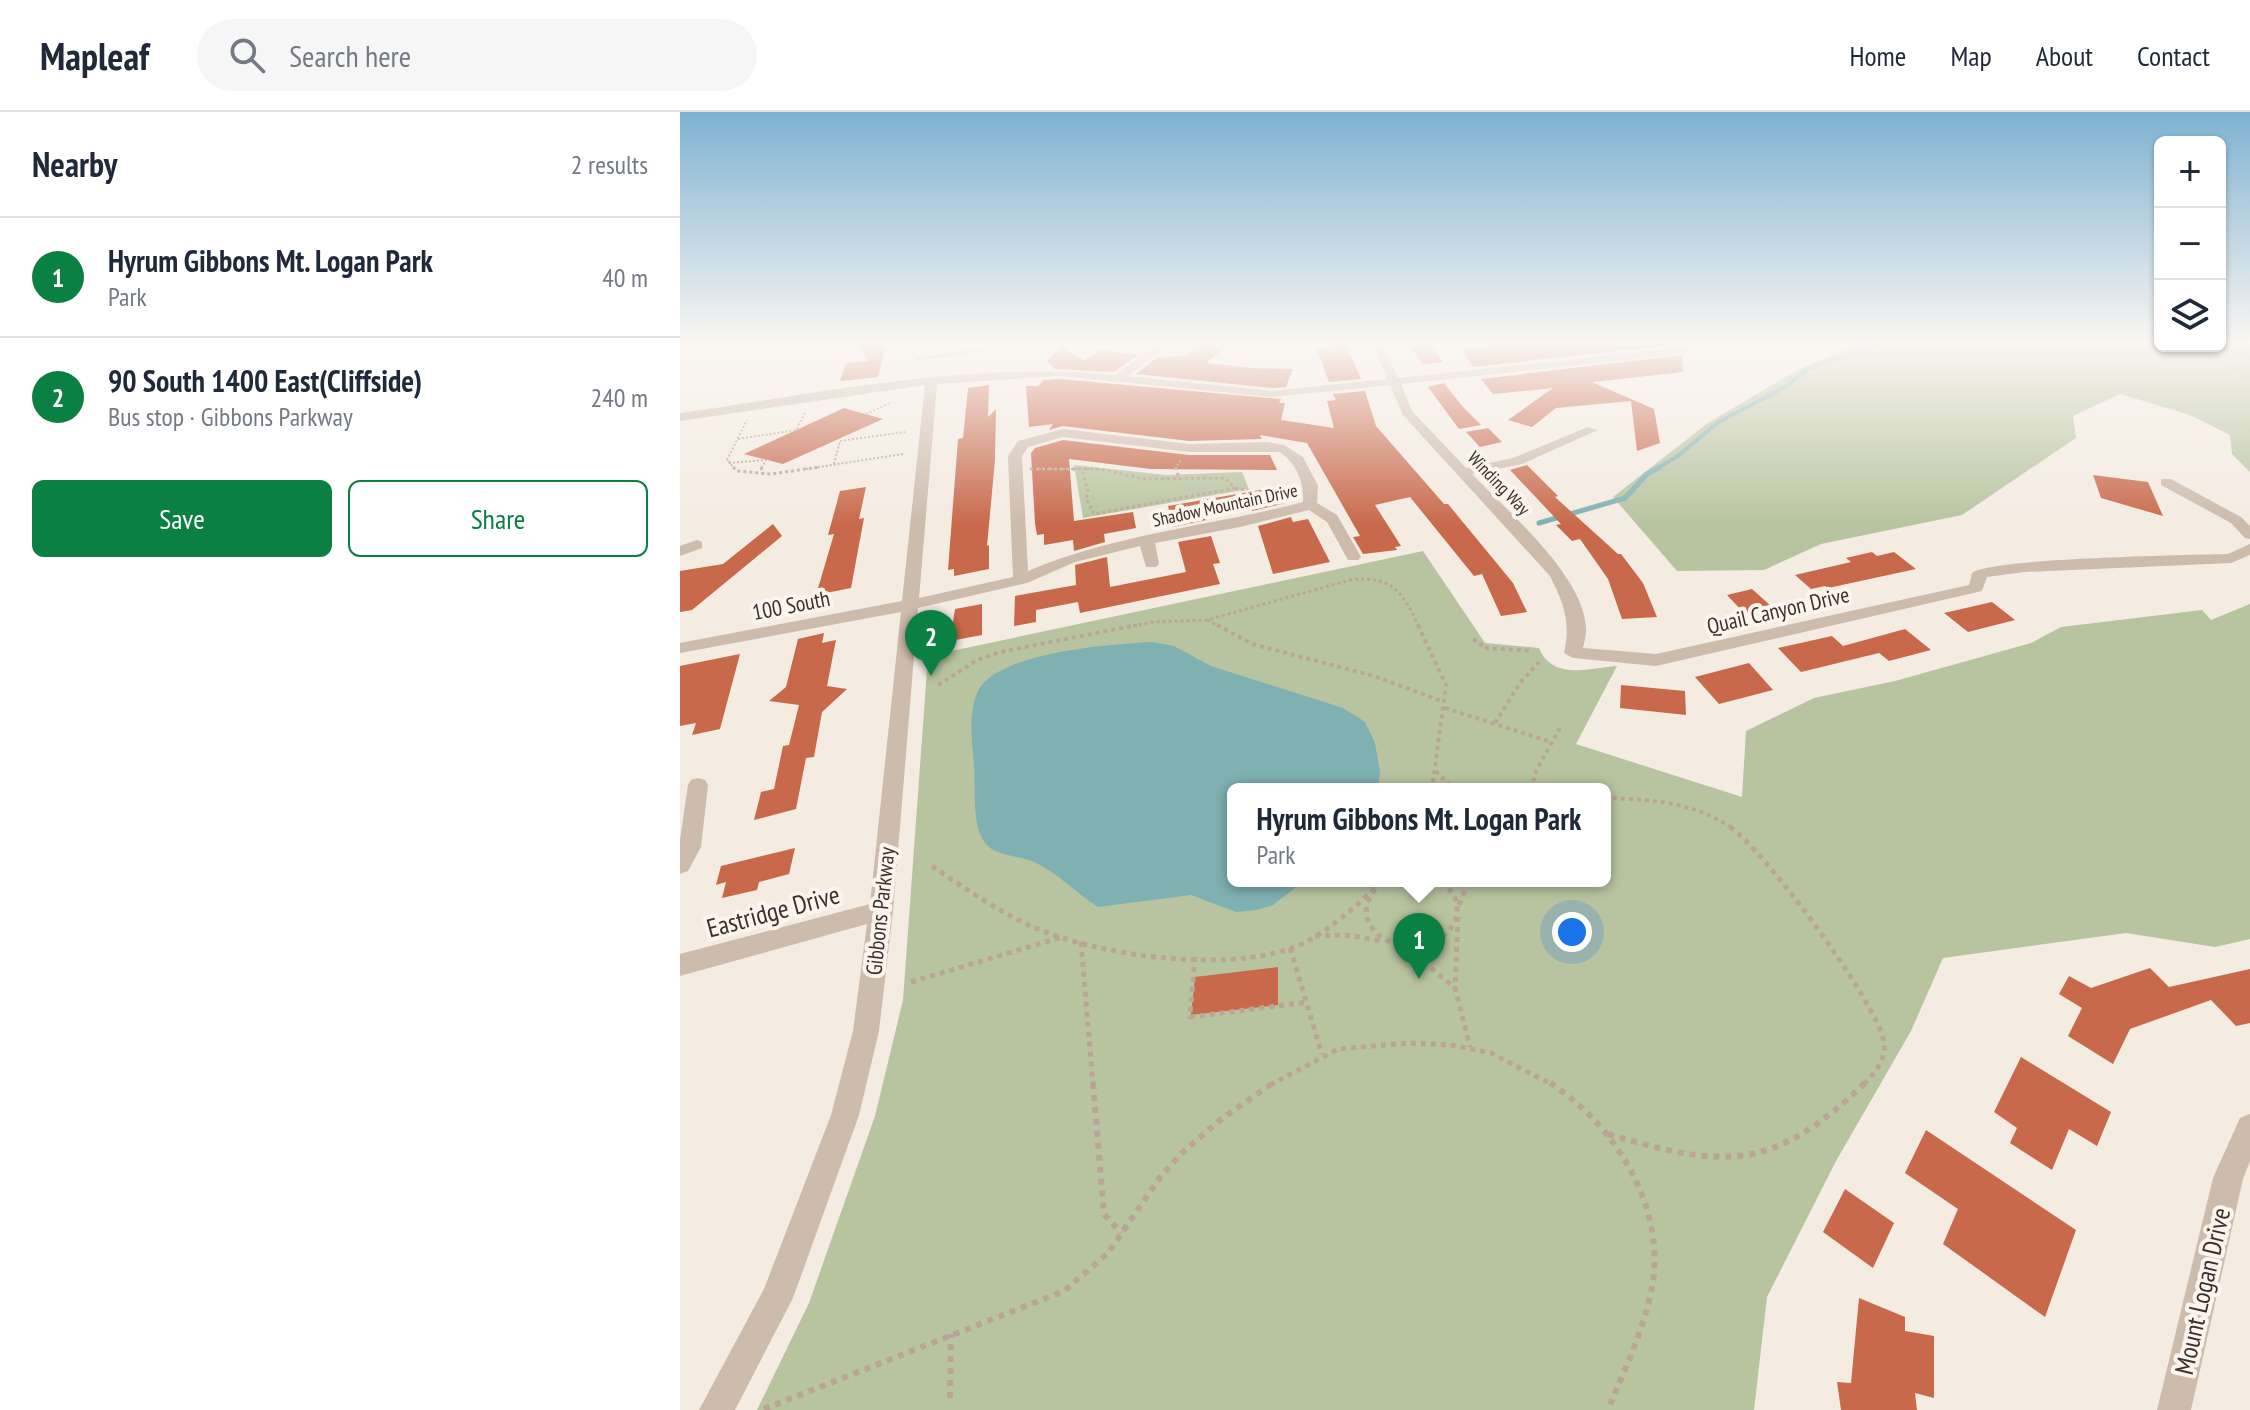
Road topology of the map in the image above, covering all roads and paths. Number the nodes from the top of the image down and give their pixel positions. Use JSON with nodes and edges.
{"nodes":[{"id":1,"x":779,"y":404,"type":"edge"},
{"id":2,"x":888,"y":404,"type":"edge"},
{"id":3,"x":929,"y":404,"type":"edge"},
{"id":4,"x":1404,"y":404,"type":"edge"},
{"id":5,"x":807,"y":407,"type":"dead end"},
{"id":6,"x":866,"y":414,"type":"dead end"},
{"id":7,"x":750,"y":415,"type":"dead end"},
{"id":8,"x":680,"y":417,"type":"edge"},
{"id":9,"x":1592,"y":430,"type":"dead end"},
{"id":10,"x":905,"y":432,"type":"dead end"},
{"id":11,"x":738,"y":439,"type":"junction"},
{"id":12,"x":1189,"y":448,"type":"junction"},
{"id":13,"x":903,"y":454,"type":"dead end"},
{"id":14,"x":729,"y":463,"type":"junction"},
{"id":15,"x":834,"y":464,"type":"junction"},
{"id":16,"x":1015,"y":469,"type":"junction"},
{"id":17,"x":1082,"y":470,"type":"junction"},
{"id":18,"x":1464,"y":472,"type":"junction"},
{"id":19,"x":763,"y":474,"type":"junction"},
{"id":20,"x":1181,"y":480,"type":"junction"},
{"id":21,"x":2166,"y":482,"type":"dead end"},
{"id":22,"x":1235,"y":488,"type":"junction"},
{"id":23,"x":1310,"y":505,"type":"junction"},
{"id":24,"x":1262,"y":518,"type":"junction"},
{"id":25,"x":2250,"y":535,"type":"edge"},
{"id":26,"x":1147,"y":540,"type":"junction"},
{"id":27,"x":697,"y":545,"type":"dead end"},
{"id":28,"x":2250,"y":549,"type":"edge"},
{"id":29,"x":680,"y":551,"type":"edge"},
{"id":30,"x":1353,"y":557,"type":"dead end"},
{"id":31,"x":1151,"y":564,"type":"dead end"},
{"id":32,"x":1021,"y":580,"type":"junction"},
{"id":33,"x":910,"y":604,"type":"junction"},
{"id":34,"x":1207,"y":620,"type":"junction"},
{"id":35,"x":1473,"y":640,"type":"dead end"},
{"id":36,"x":680,"y":648,"type":"edge"},
{"id":37,"x":1531,"y":651,"type":"dead end"},
{"id":38,"x":1573,"y":653,"type":"joint"},
{"id":39,"x":1539,"y":662,"type":"dead end"},
{"id":40,"x":938,"y":685,"type":"dead end"},
{"id":41,"x":1445,"y":705,"type":"junction"},
{"id":42,"x":1495,"y":723,"type":"junction"},
{"id":43,"x":1561,"y":726,"type":"dead end"},
{"id":44,"x":1551,"y":742,"type":"junction"},
{"id":45,"x":1435,"y":770,"type":"junction"},
{"id":46,"x":1433,"y":783,"type":"edge"},
{"id":47,"x":1447,"y":783,"type":"edge"},
{"id":48,"x":1533,"y":783,"type":"edge"},
{"id":49,"x":698,"y":785,"type":"dead end"},
{"id":50,"x":1611,"y":799,"type":"edge"},
{"id":51,"x":680,"y":865,"type":"edge"},
{"id":52,"x":932,"y":866,"type":"dead end"},
{"id":53,"x":1376,"y":887,"type":"edge"},
{"id":54,"x":1378,"y":887,"type":"edge"},
{"id":55,"x":1448,"y":887,"type":"edge"},
{"id":56,"x":1466,"y":887,"type":"edge"},
{"id":57,"x":1458,"y":907,"type":"junction"},
{"id":58,"x":881,"y":911,"type":"junction"},
{"id":59,"x":1314,"y":936,"type":"junction"},
{"id":60,"x":1063,"y":937,"type":"junction"},
{"id":61,"x":1384,"y":941,"type":"junction"},
{"id":62,"x":1081,"y":942,"type":"junction"},
{"id":63,"x":1290,"y":948,"type":"junction"},
{"id":64,"x":1406,"y":948,"type":"junction"},
{"id":65,"x":1195,"y":957,"type":"junction"},
{"id":66,"x":680,"y":965,"type":"edge"},
{"id":67,"x":911,"y":982,"type":"dead end"},
{"id":68,"x":1455,"y":988,"type":"junction"},
{"id":69,"x":1308,"y":1002,"type":"junction"},
{"id":70,"x":1470,"y":1047,"type":"junction"},
{"id":71,"x":1322,"y":1054,"type":"junction"},
{"id":72,"x":2250,"y":1128,"type":"edge"},
{"id":73,"x":1606,"y":1133,"type":"junction"},
{"id":74,"x":1121,"y":1233,"type":"junction"},
{"id":75,"x":951,"y":1334,"type":"junction"},
{"id":76,"x":950,"y":1398,"type":"dead end"},
{"id":77,"x":764,"y":1409,"type":"edge"},
{"id":78,"x":716,"y":1410,"type":"edge"},
{"id":79,"x":1608,"y":1410,"type":"edge"},
{"id":80,"x":2174,"y":1410,"type":"edge"}],
"edges":[{"from":1,"to":8,"type":"street"},
{"from":2,"to":6,"type":"path"},
{"from":3,"to":33,"type":"street","name":"Gibbons Parkway"},
{"from":4,"to":18,"type":"street","name":"Winding Way"},
{"from":5,"to":11,"type":"path"},
{"from":7,"to":11,"type":"path"},
{"from":9,"to":18,"type":"street"},
{"from":10,"to":15,"type":"path"},
{"from":11,"to":14,"type":"path"},
{"from":12,"to":16,"type":"street","name":"Shadow Mountain Drive"},
{"from":12,"to":20,"type":"path"},
{"from":12,"to":23,"type":"street","name":"Shadow Mountain Drive"},
{"from":13,"to":15,"type":"path"},
{"from":14,"to":19,"type":"path"},
{"from":14,"to":19,"type":"path"},
{"from":15,"to":19,"type":"path"},
{"from":16,"to":17,"type":"path"},
{"from":16,"to":32,"type":"street"},
{"from":17,"to":20,"type":"path"},
{"from":17,"to":22,"type":"path"},
{"from":18,"to":38,"type":"street","name":"Winding Way"},
{"from":20,"to":22,"type":"path"},
{"from":21,"to":25,"type":"street"},
{"from":22,"to":24,"type":"path"},
{"from":23,"to":24,"type":"street","name":"Shadow Mountain Drive"},
{"from":23,"to":30,"type":"street"},
{"from":24,"to":26,"type":"street","name":"Shadow Mountain Drive"},
{"from":26,"to":31,"type":"street"},
{"from":26,"to":32,"type":"street","name":"Shadow Mountain Drive"},
{"from":27,"to":29,"type":"street"},
{"from":28,"to":38,"type":"street","name":"Quail Canyon Drive"},
{"from":32,"to":33,"type":"street","name":"Shadow Mountain Drive"},
{"from":33,"to":36,"type":"street","name":"100 South"},
{"from":33,"to":58,"type":"street","name":"Gibbons Parkway"},
{"from":34,"to":40,"type":"path"},
{"from":34,"to":41,"type":"path"},
{"from":34,"to":41,"type":"path"},
{"from":35,"to":37,"type":"path"},
{"from":39,"to":42,"type":"path"},
{"from":41,"to":42,"type":"path"},
{"from":41,"to":45,"type":"path"},
{"from":42,"to":44,"type":"path"},
{"from":43,"to":44,"type":"path"},
{"from":44,"to":48,"type":"path"},
{"from":45,"to":46,"type":"path"},
{"from":45,"to":47,"type":"path"},
{"from":49,"to":51,"type":"street"},
{"from":50,"to":73,"type":"path"},
{"from":52,"to":60,"type":"path"},
{"from":53,"to":59,"type":"path"},
{"from":54,"to":61,"type":"path"},
{"from":55,"to":57,"type":"path"},
{"from":56,"to":57,"type":"path"},
{"from":57,"to":64,"type":"path"},
{"from":57,"to":68,"type":"path"},
{"from":58,"to":66,"type":"street","name":"Eastridge Drive"},
{"from":58,"to":78,"type":"street","name":"Gibbons Parkway"},
{"from":59,"to":61,"type":"path"},
{"from":59,"to":63,"type":"path"},
{"from":60,"to":62,"type":"path"},
{"from":60,"to":67,"type":"path"},
{"from":61,"to":64,"type":"path"},
{"from":62,"to":65,"type":"path"},
{"from":62,"to":74,"type":"path"},
{"from":63,"to":65,"type":"path"},
{"from":63,"to":69,"type":"path"},
{"from":64,"to":68,"type":"path"},
{"from":65,"to":69,"type":"path"},
{"from":68,"to":70,"type":"path"},
{"from":69,"to":71,"type":"path"},
{"from":70,"to":71,"type":"path"},
{"from":70,"to":73,"type":"path"},
{"from":71,"to":74,"type":"path"},
{"from":72,"to":80,"type":"street","name":"Mount Logan Drive"},
{"from":73,"to":79,"type":"path"},
{"from":74,"to":75,"type":"path"},
{"from":75,"to":76,"type":"path"},
{"from":75,"to":77,"type":"path"}]}
